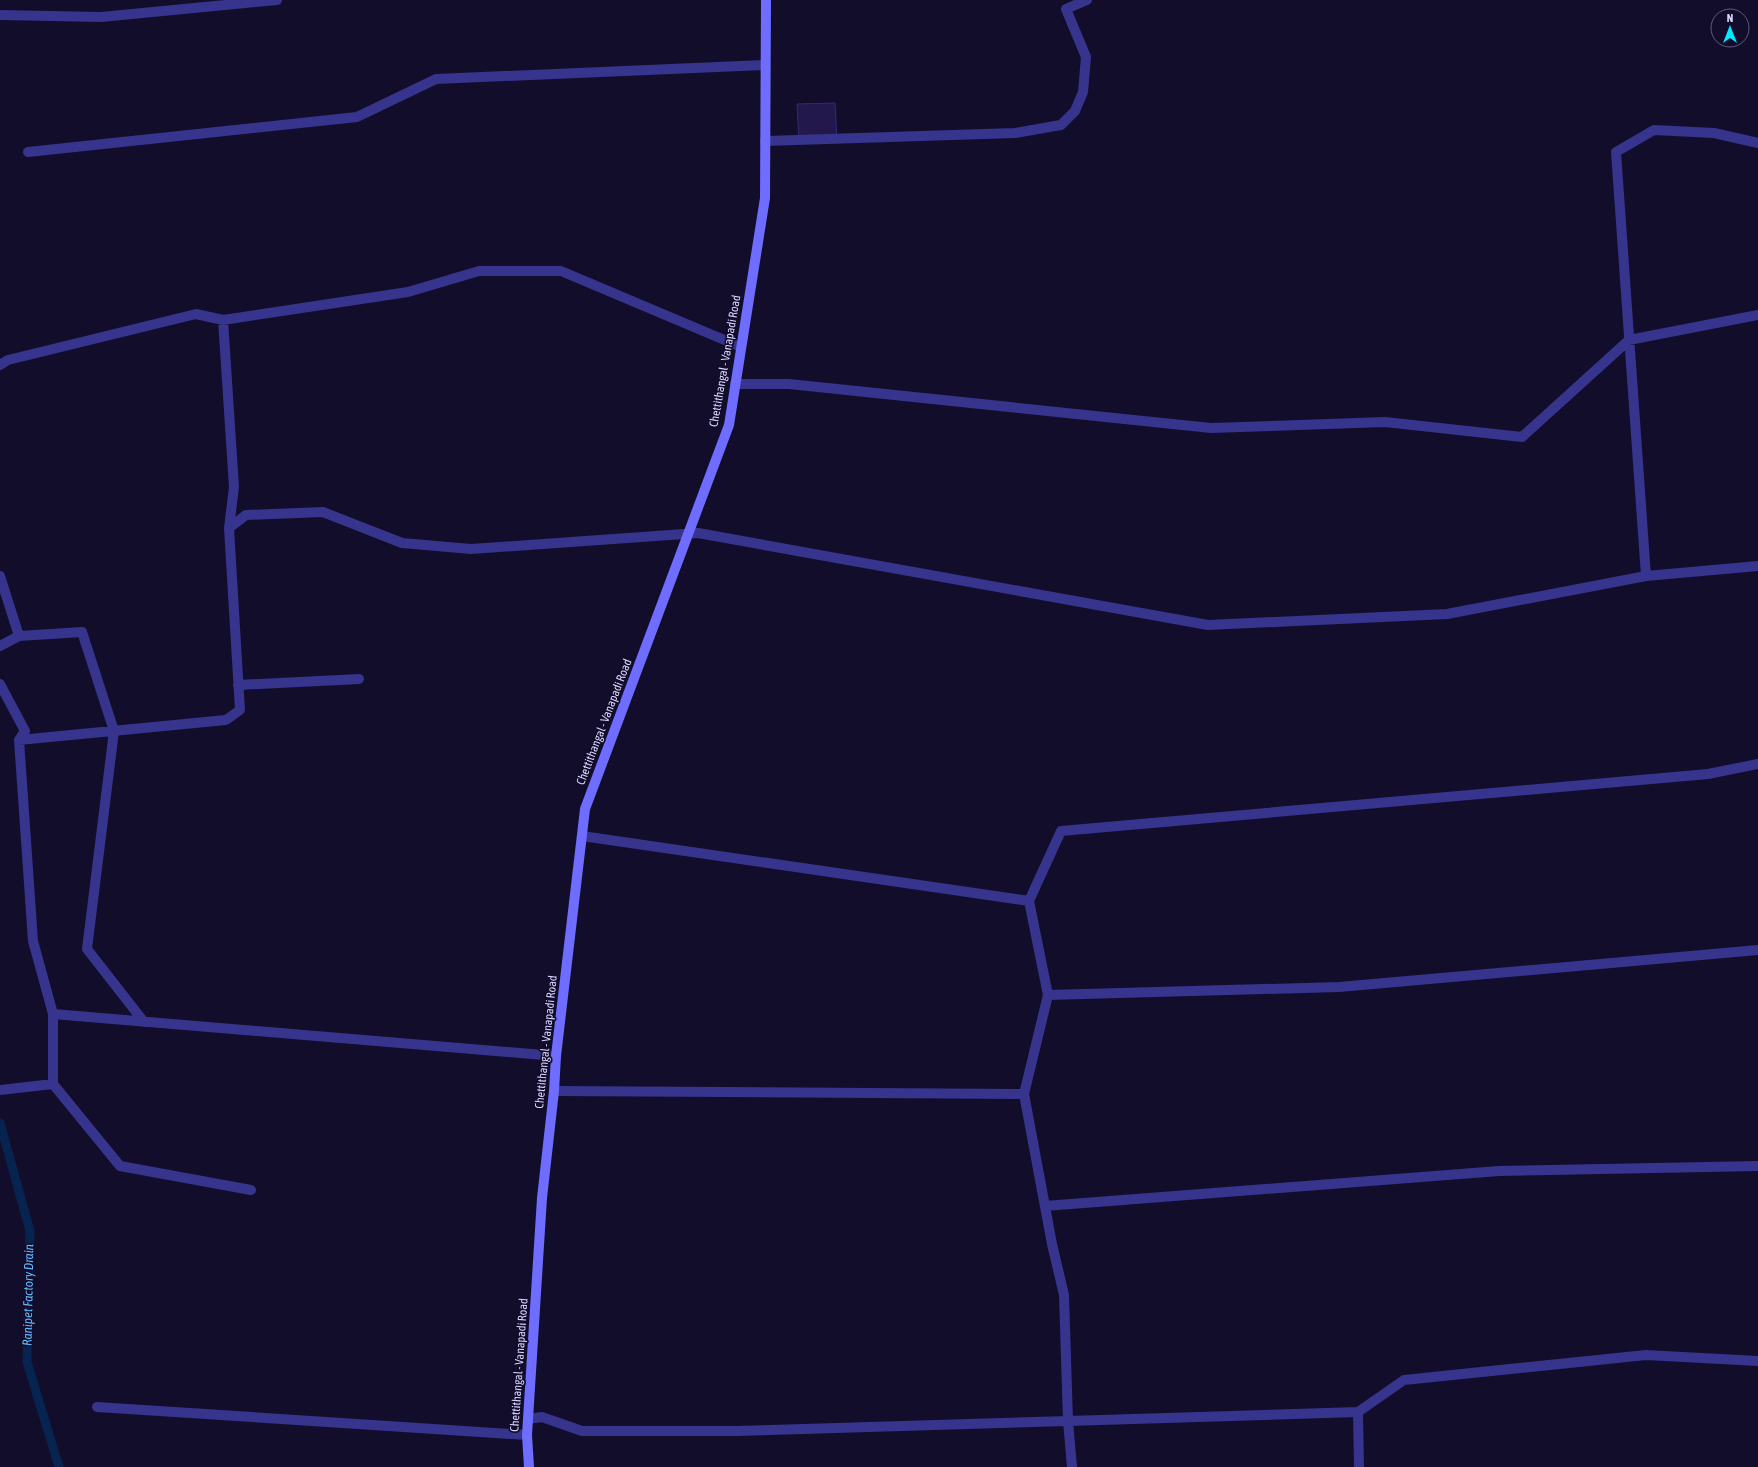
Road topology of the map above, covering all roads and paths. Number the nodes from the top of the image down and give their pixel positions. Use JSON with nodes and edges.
{"nodes":[{"id":1,"x":277,"y":0,"type":"edge"},
{"id":2,"x":766,"y":0,"type":"edge"},
{"id":3,"x":1087,"y":0,"type":"edge"},
{"id":4,"x":0,"y":15,"type":"edge"},
{"id":5,"x":765,"y":65,"type":"junction"},
{"id":6,"x":765,"y":141,"type":"junction"},
{"id":7,"x":1758,"y":142,"type":"edge"},
{"id":8,"x":28,"y":152,"type":"dead end"},
{"id":9,"x":1758,"y":316,"type":"edge"},
{"id":10,"x":223,"y":320,"type":"junction"},
{"id":11,"x":1629,"y":340,"type":"junction"},
{"id":12,"x":740,"y":347,"type":"junction"},
{"id":13,"x":0,"y":365,"type":"edge"},
{"id":14,"x":735,"y":384,"type":"junction"},
{"id":15,"x":229,"y":528,"type":"junction"},
{"id":16,"x":689,"y":532,"type":"junction"},
{"id":17,"x":1758,"y":566,"type":"edge"},
{"id":18,"x":0,"y":576,"type":"edge"},
{"id":19,"x":1646,"y":576,"type":"junction"},
{"id":20,"x":20,"y":636,"type":"junction"},
{"id":21,"x":0,"y":646,"type":"edge"},
{"id":22,"x":359,"y":679,"type":"dead end"},
{"id":23,"x":0,"y":684,"type":"edge"},
{"id":24,"x":238,"y":685,"type":"junction"},
{"id":25,"x":114,"y":731,"type":"junction"},
{"id":26,"x":19,"y":740,"type":"junction"},
{"id":27,"x":1758,"y":764,"type":"edge"},
{"id":28,"x":582,"y":836,"type":"junction"},
{"id":29,"x":1028,"y":901,"type":"junction"},
{"id":30,"x":1758,"y":950,"type":"edge"},
{"id":31,"x":1048,"y":995,"type":"junction"},
{"id":32,"x":53,"y":1014,"type":"junction"},
{"id":33,"x":144,"y":1022,"type":"junction"},
{"id":34,"x":556,"y":1056,"type":"junction"},
{"id":35,"x":53,"y":1084,"type":"junction"},
{"id":36,"x":0,"y":1090,"type":"edge"},
{"id":37,"x":554,"y":1091,"type":"junction"},
{"id":38,"x":1024,"y":1094,"type":"junction"},
{"id":39,"x":1758,"y":1166,"type":"edge"},
{"id":40,"x":251,"y":1190,"type":"dead end"},
{"id":41,"x":1045,"y":1206,"type":"junction"},
{"id":42,"x":1758,"y":1361,"type":"edge"},
{"id":43,"x":97,"y":1407,"type":"dead end"},
{"id":44,"x":1358,"y":1412,"type":"junction"},
{"id":45,"x":528,"y":1419,"type":"junction"},
{"id":46,"x":1068,"y":1421,"type":"junction"},
{"id":47,"x":527,"y":1435,"type":"junction"},
{"id":48,"x":529,"y":1467,"type":"edge"},
{"id":49,"x":1072,"y":1467,"type":"edge"},
{"id":50,"x":1359,"y":1467,"type":"edge"}],
"edges":[{"from":1,"to":4,"type":"street"},
{"from":2,"to":5,"type":"street","name":"Chettithangal - Vanapadi Road"},
{"from":3,"to":6,"type":"street"},
{"from":5,"to":6,"type":"street","name":"Chettithangal - Vanapadi Road"},
{"from":5,"to":8,"type":"street"},
{"from":6,"to":12,"type":"street","name":"Chettithangal - Vanapadi Road"},
{"from":7,"to":11,"type":"street"},
{"from":9,"to":11,"type":"street"},
{"from":10,"to":12,"type":"street"},
{"from":10,"to":13,"type":"street"},
{"from":10,"to":15,"type":"street"},
{"from":11,"to":14,"type":"street"},
{"from":11,"to":19,"type":"street"},
{"from":12,"to":14,"type":"street","name":"Chettithangal - Vanapadi Road"},
{"from":14,"to":16,"type":"street","name":"Chettithangal - Vanapadi Road"},
{"from":15,"to":16,"type":"street"},
{"from":15,"to":24,"type":"street"},
{"from":16,"to":19,"type":"street"},
{"from":16,"to":28,"type":"street","name":"Chettithangal - Vanapadi Road"},
{"from":17,"to":19,"type":"street"},
{"from":18,"to":20,"type":"street"},
{"from":20,"to":21,"type":"street"},
{"from":20,"to":25,"type":"street"},
{"from":22,"to":24,"type":"street"},
{"from":23,"to":26,"type":"street"},
{"from":24,"to":25,"type":"street"},
{"from":25,"to":26,"type":"street"},
{"from":25,"to":33,"type":"street"},
{"from":26,"to":32,"type":"street"},
{"from":27,"to":29,"type":"street"},
{"from":28,"to":29,"type":"street"},
{"from":28,"to":34,"type":"street","name":"Chettithangal - Vanapadi Road"},
{"from":29,"to":31,"type":"street"},
{"from":30,"to":31,"type":"street"},
{"from":31,"to":38,"type":"street"},
{"from":32,"to":33,"type":"street"},
{"from":32,"to":35,"type":"street"},
{"from":33,"to":34,"type":"street"},
{"from":34,"to":37,"type":"street","name":"Chettithangal - Vanapadi Road"},
{"from":35,"to":36,"type":"street"},
{"from":35,"to":40,"type":"street"},
{"from":37,"to":38,"type":"street"},
{"from":37,"to":45,"type":"street","name":"Chettithangal - Vanapadi Road"},
{"from":38,"to":41,"type":"street"},
{"from":39,"to":41,"type":"street"},
{"from":41,"to":46,"type":"street"},
{"from":42,"to":44,"type":"street"},
{"from":43,"to":47,"type":"street"},
{"from":44,"to":46,"type":"street"},
{"from":44,"to":50,"type":"street"},
{"from":45,"to":46,"type":"street"},
{"from":45,"to":47,"type":"street","name":"Chettithangal - Vanapadi Road"},
{"from":46,"to":49,"type":"street"},
{"from":47,"to":48,"type":"street","name":"Chettithangal - Vanapadi Road"}]}
